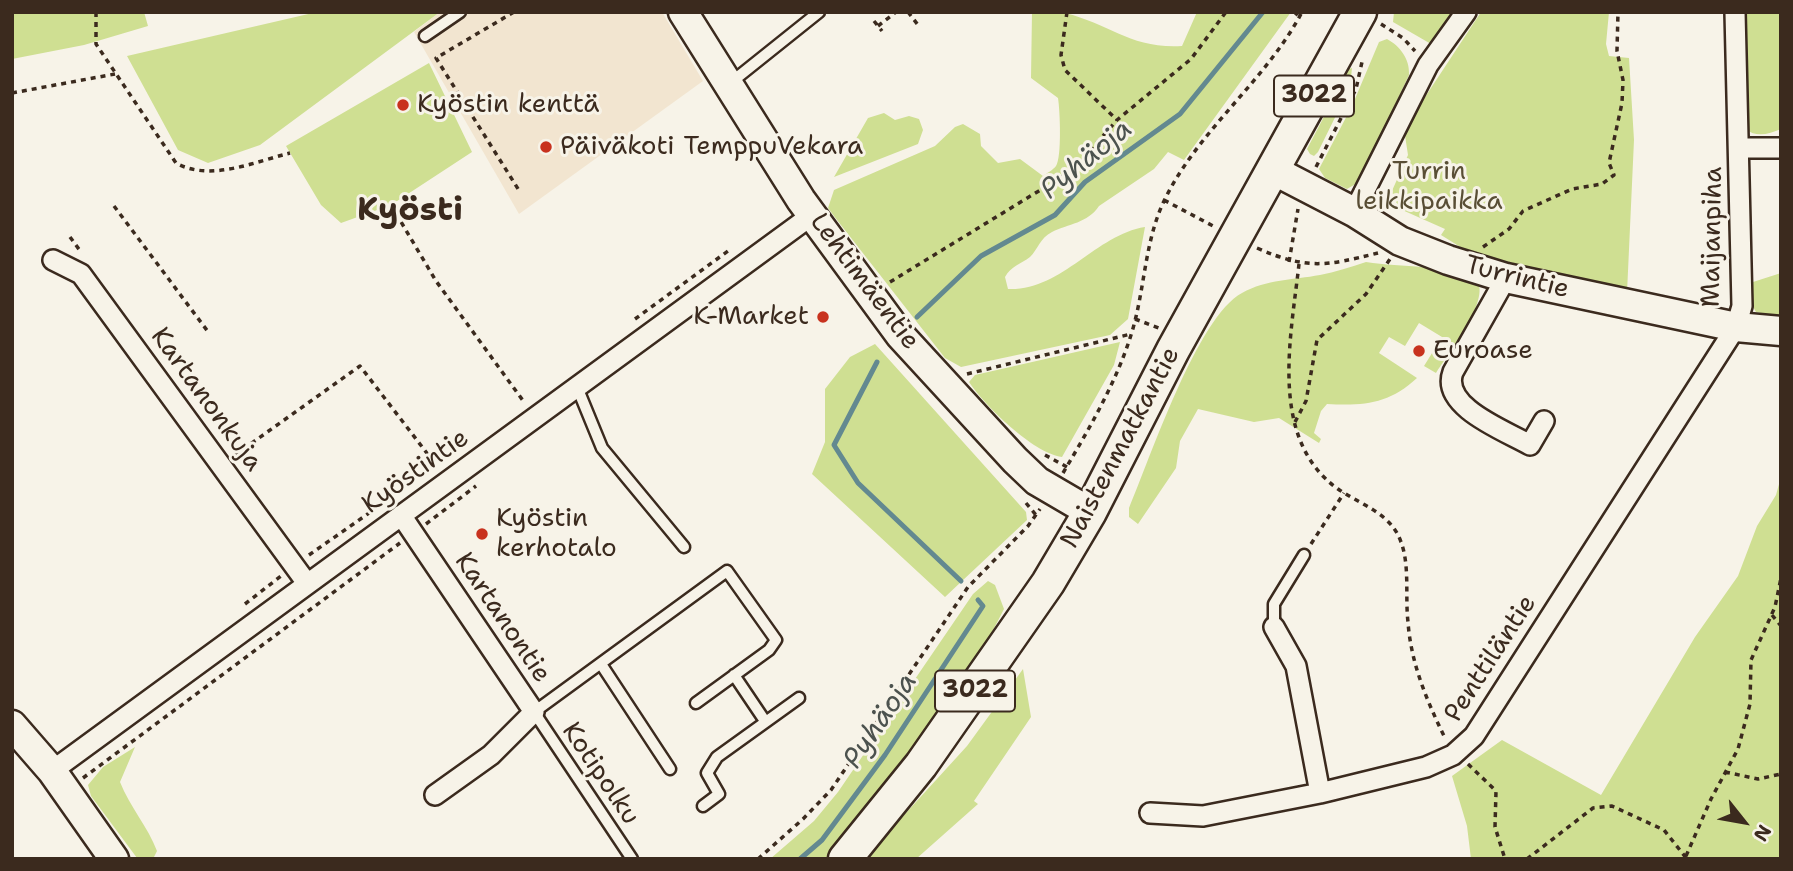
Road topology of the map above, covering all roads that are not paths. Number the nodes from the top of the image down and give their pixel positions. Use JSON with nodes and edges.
{"nodes":[{"id":1,"x":460,"y":12,"type":"edge"},
{"id":2,"x":683,"y":12,"type":"edge"},
{"id":3,"x":819,"y":12,"type":"edge"},
{"id":4,"x":1466,"y":12,"type":"edge"},
{"id":5,"x":1735,"y":12,"type":"edge"},
{"id":6,"x":1370,"y":18,"type":"edge"},
{"id":7,"x":425,"y":36,"type":"dead end"},
{"id":8,"x":729,"y":84,"type":"junction"},
{"id":9,"x":1741,"y":148,"type":"junction"},
{"id":10,"x":1781,"y":148,"type":"edge"},
{"id":11,"x":1273,"y":170,"type":"junction"},
{"id":12,"x":1354,"y":212,"type":"junction"},
{"id":13,"x":812,"y":215,"type":"junction"},
{"id":14,"x":53,"y":260,"type":"dead end"},
{"id":15,"x":1506,"y":278,"type":"junction"},
{"id":16,"x":1736,"y":327,"type":"junction"},
{"id":17,"x":1781,"y":331,"type":"edge"},
{"id":18,"x":577,"y":387,"type":"junction"},
{"id":19,"x":1544,"y":421,"type":"dead end"},
{"id":20,"x":1090,"y":512,"type":"junction"},
{"id":21,"x":401,"y":516,"type":"junction"},
{"id":22,"x":684,"y":547,"type":"dead end"},
{"id":23,"x":1304,"y":555,"type":"road end"},
{"id":24,"x":306,"y":582,"type":"junction"},
{"id":25,"x":1275,"y":627,"type":"joint"},
{"id":26,"x":601,"y":664,"type":"junction"},
{"id":27,"x":734,"y":676,"type":"junction"},
{"id":28,"x":799,"y":698,"type":"dead end"},
{"id":29,"x":696,"y":703,"type":"dead end"},
{"id":30,"x":534,"y":712,"type":"junction"},
{"id":31,"x":765,"y":721,"type":"junction"},
{"id":32,"x":12,"y":725,"type":"edge"},
{"id":33,"x":670,"y":769,"type":"dead end"},
{"id":34,"x":52,"y":771,"type":"junction"},
{"id":35,"x":1320,"y":793,"type":"junction"},
{"id":36,"x":435,"y":795,"type":"dead end"},
{"id":37,"x":703,"y":806,"type":"dead end"},
{"id":38,"x":1150,"y":813,"type":"dead end"},
{"id":39,"x":107,"y":857,"type":"edge"},
{"id":40,"x":632,"y":859,"type":"edge"},
{"id":41,"x":845,"y":859,"type":"edge"}],
"edges":[{"from":1,"to":7,"type":"lane"},
{"from":2,"to":8,"type":"street","name":"Lehtimäentie"},
{"from":3,"to":8,"type":"lane"},
{"from":4,"to":12,"type":"street"},
{"from":5,"to":9,"type":"street","name":"Maijanpiha"},
{"from":6,"to":11,"type":"main road","name":"Naistenmatkantie","number":"3022"},
{"from":8,"to":13,"type":"street","name":"Lehtimäentie"},
{"from":9,"to":10,"type":"street","name":"Maijanpiha"},
{"from":9,"to":16,"type":"street","name":"Maijanpiha"},
{"from":11,"to":12,"type":"street","name":"Turrintie"},
{"from":11,"to":20,"type":"main road","name":"Naistenmatkantie","number":"3022"},
{"from":12,"to":15,"type":"street","name":"Turrintie"},
{"from":13,"to":18,"type":"street","name":"Kyöstintie"},
{"from":13,"to":20,"type":"street","name":"Lehtimäentie"},
{"from":14,"to":24,"type":"street","name":"Kartanonkuja"},
{"from":15,"to":16,"type":"street","name":"Turrintie"},
{"from":15,"to":19,"type":"street"},
{"from":16,"to":17,"type":"street","name":"Turrintie"},
{"from":16,"to":35,"type":"street","name":"Penttiläntie"},
{"from":18,"to":21,"type":"street","name":"Kyöstintie"},
{"from":18,"to":22,"type":"lane"},
{"from":20,"to":41,"type":"main road","name":"Naistenmatkantie","number":"3022"},
{"from":21,"to":24,"type":"street","name":"Kyöstintie"},
{"from":21,"to":30,"type":"street","name":"Kartanontie"},
{"from":23,"to":25,"type":"lane"},
{"from":24,"to":34,"type":"street","name":"Kyöstintie"},
{"from":25,"to":35,"type":"street"},
{"from":26,"to":27,"type":"lane"},
{"from":26,"to":30,"type":"lane"},
{"from":26,"to":33,"type":"lane"},
{"from":27,"to":29,"type":"lane"},
{"from":27,"to":31,"type":"lane"},
{"from":28,"to":31,"type":"lane"},
{"from":30,"to":36,"type":"street","name":"Kartanontie"},
{"from":30,"to":40,"type":"lane","name":"Kotipolku"},
{"from":31,"to":37,"type":"lane"},
{"from":32,"to":34,"type":"street"},
{"from":34,"to":39,"type":"street"},
{"from":35,"to":38,"type":"street","name":"Penttiläntie"}]}
